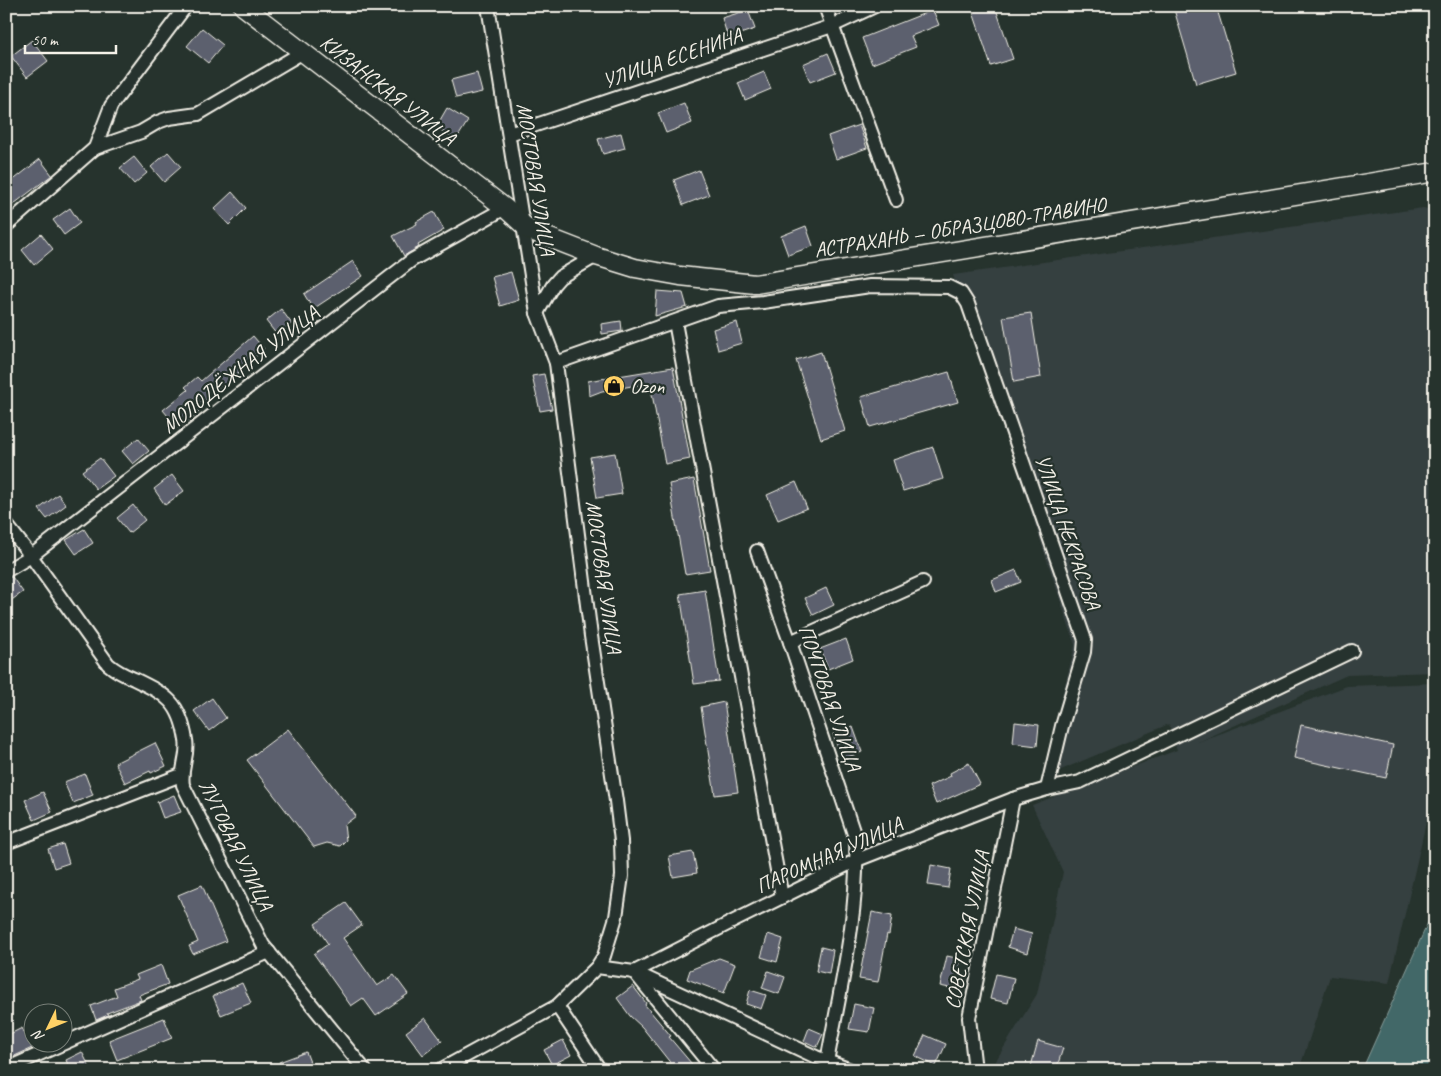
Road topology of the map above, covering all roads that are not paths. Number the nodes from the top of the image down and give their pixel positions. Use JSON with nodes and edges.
{"nodes":[{"id":1,"x":186,"y":6,"type":"edge"},
{"id":2,"x":243,"y":6,"type":"edge"},
{"id":3,"x":488,"y":6,"type":"edge"},
{"id":4,"x":825,"y":6,"type":"edge"},
{"id":5,"x":875,"y":6,"type":"edge"},
{"id":6,"x":832,"y":26,"type":"junction"},
{"id":7,"x":303,"y":52,"type":"junction"},
{"id":8,"x":509,"y":134,"type":"junction"},
{"id":9,"x":94,"y":148,"type":"junction"},
{"id":10,"x":1435,"y":172,"type":"edge"},
{"id":11,"x":896,"y":200,"type":"dead end"},
{"id":12,"x":505,"y":208,"type":"junction"},
{"id":13,"x":523,"y":225,"type":"junction"},
{"id":14,"x":6,"y":226,"type":"edge"},
{"id":15,"x":596,"y":256,"type":"junction"},
{"id":16,"x":537,"y":313,"type":"junction"},
{"id":17,"x":675,"y":322,"type":"junction"},
{"id":18,"x":556,"y":363,"type":"junction"},
{"id":19,"x":6,"y":524,"type":"edge"},
{"id":20,"x":757,"y":551,"type":"dead end"},
{"id":21,"x":31,"y":556,"type":"junction"},
{"id":22,"x":6,"y":571,"type":"edge"},
{"id":23,"x":924,"y":582,"type":"dead end"},
{"id":24,"x":790,"y":642,"type":"junction"},
{"id":25,"x":1352,"y":651,"type":"dead end"},
{"id":26,"x":181,"y":774,"type":"junction"},
{"id":27,"x":1047,"y":789,"type":"junction"},
{"id":28,"x":1013,"y":799,"type":"junction"},
{"id":29,"x":6,"y":842,"type":"edge"},
{"id":30,"x":857,"y":860,"type":"junction"},
{"id":31,"x":782,"y":897,"type":"junction"},
{"id":32,"x":269,"y":952,"type":"junction"},
{"id":33,"x":597,"y":966,"type":"junction"},
{"id":34,"x":634,"y":972,"type":"junction"},
{"id":35,"x":557,"y":1006,"type":"junction"},
{"id":36,"x":827,"y":1062,"type":"junction"},
{"id":37,"x":6,"y":1069,"type":"edge"},
{"id":38,"x":365,"y":1070,"type":"edge"},
{"id":39,"x":440,"y":1070,"type":"edge"},
{"id":40,"x":600,"y":1070,"type":"edge"},
{"id":41,"x":714,"y":1070,"type":"edge"},
{"id":42,"x":852,"y":1070,"type":"edge"},
{"id":43,"x":974,"y":1070,"type":"edge"}],
"edges":[{"from":1,"to":9,"type":"street"},
{"from":2,"to":7,"type":"street","name":"КИЗАНСКАЯ УЛИЦА"},
{"from":3,"to":8,"type":"street","name":"МОСТОВАЯ УЛИЦА"},
{"from":4,"to":6,"type":"street"},
{"from":5,"to":6,"type":"street","name":"УЛИЦА ЕСЕНИНА"},
{"from":6,"to":8,"type":"street","name":"УЛИЦА ЕСЕНИНА"},
{"from":6,"to":11,"type":"street"},
{"from":7,"to":9,"type":"street"},
{"from":7,"to":12,"type":"street","name":"КИЗАНСКАЯ УЛИЦА"},
{"from":8,"to":13,"type":"street","name":"МОСТОВАЯ УЛИЦА"},
{"from":9,"to":14,"type":"street"},
{"from":10,"to":15,"type":"street","name":"АСТРАХАНЬ — ОБРАЗЦОВО-ТРАВИНО"},
{"from":12,"to":13,"type":"street","name":"АСТРАХАНЬ — ОБРАЗЦОВО-ТРАВИНО"},
{"from":12,"to":21,"type":"street","name":"МОЛОДЁЖНАЯ УЛИЦА"},
{"from":13,"to":15,"type":"street","name":"АСТРАХАНЬ — ОБРАЗЦОВО-ТРАВИНО"},
{"from":13,"to":16,"type":"street","name":"МОСТОВАЯ УЛИЦА"},
{"from":15,"to":16,"type":"street"},
{"from":16,"to":18,"type":"street","name":"МОСТОВАЯ УЛИЦА"},
{"from":17,"to":18,"type":"street"},
{"from":17,"to":27,"type":"street","name":"УЛИЦА НЕКРАСОВА"},
{"from":17,"to":31,"type":"street"},
{"from":18,"to":33,"type":"street","name":"МОСТОВАЯ УЛИЦА"},
{"from":19,"to":21,"type":"street","name":"ЛУГОВАЯ УЛИЦА"},
{"from":20,"to":24,"type":"street","name":"ПОЧТОВАЯ УЛИЦА"},
{"from":21,"to":22,"type":"street","name":"МОЛОДЁЖНАЯ УЛИЦА"},
{"from":21,"to":26,"type":"street","name":"ЛУГОВАЯ УЛИЦА"},
{"from":23,"to":24,"type":"street"},
{"from":24,"to":30,"type":"street","name":"ПОЧТОВАЯ УЛИЦА"},
{"from":25,"to":27,"type":"street","name":"ПАРОМНАЯ УЛИЦА"},
{"from":26,"to":29,"type":"street"},
{"from":26,"to":32,"type":"street","name":"ЛУГОВАЯ УЛИЦА"},
{"from":27,"to":28,"type":"street","name":"ПАРОМНАЯ УЛИЦА"},
{"from":28,"to":30,"type":"street","name":"ПАРОМНАЯ УЛИЦА"},
{"from":28,"to":43,"type":"street","name":"СОВЕТСКАЯ УЛИЦА"},
{"from":30,"to":31,"type":"street","name":"ПАРОМНАЯ УЛИЦА"},
{"from":30,"to":36,"type":"street","name":"ПОЧТОВАЯ УЛИЦА"},
{"from":31,"to":34,"type":"street","name":"ПАРОМНАЯ УЛИЦА"},
{"from":32,"to":37,"type":"street"},
{"from":32,"to":38,"type":"street","name":"ЛУГОВАЯ УЛИЦА"},
{"from":33,"to":34,"type":"street"},
{"from":33,"to":35,"type":"street","name":"МОСТОВАЯ УЛИЦА"},
{"from":34,"to":36,"type":"street"},
{"from":34,"to":41,"type":"street"},
{"from":35,"to":39,"type":"street","name":"МОСТОВАЯ УЛИЦА"},
{"from":35,"to":40,"type":"street"},
{"from":36,"to":42,"type":"street"}]}
